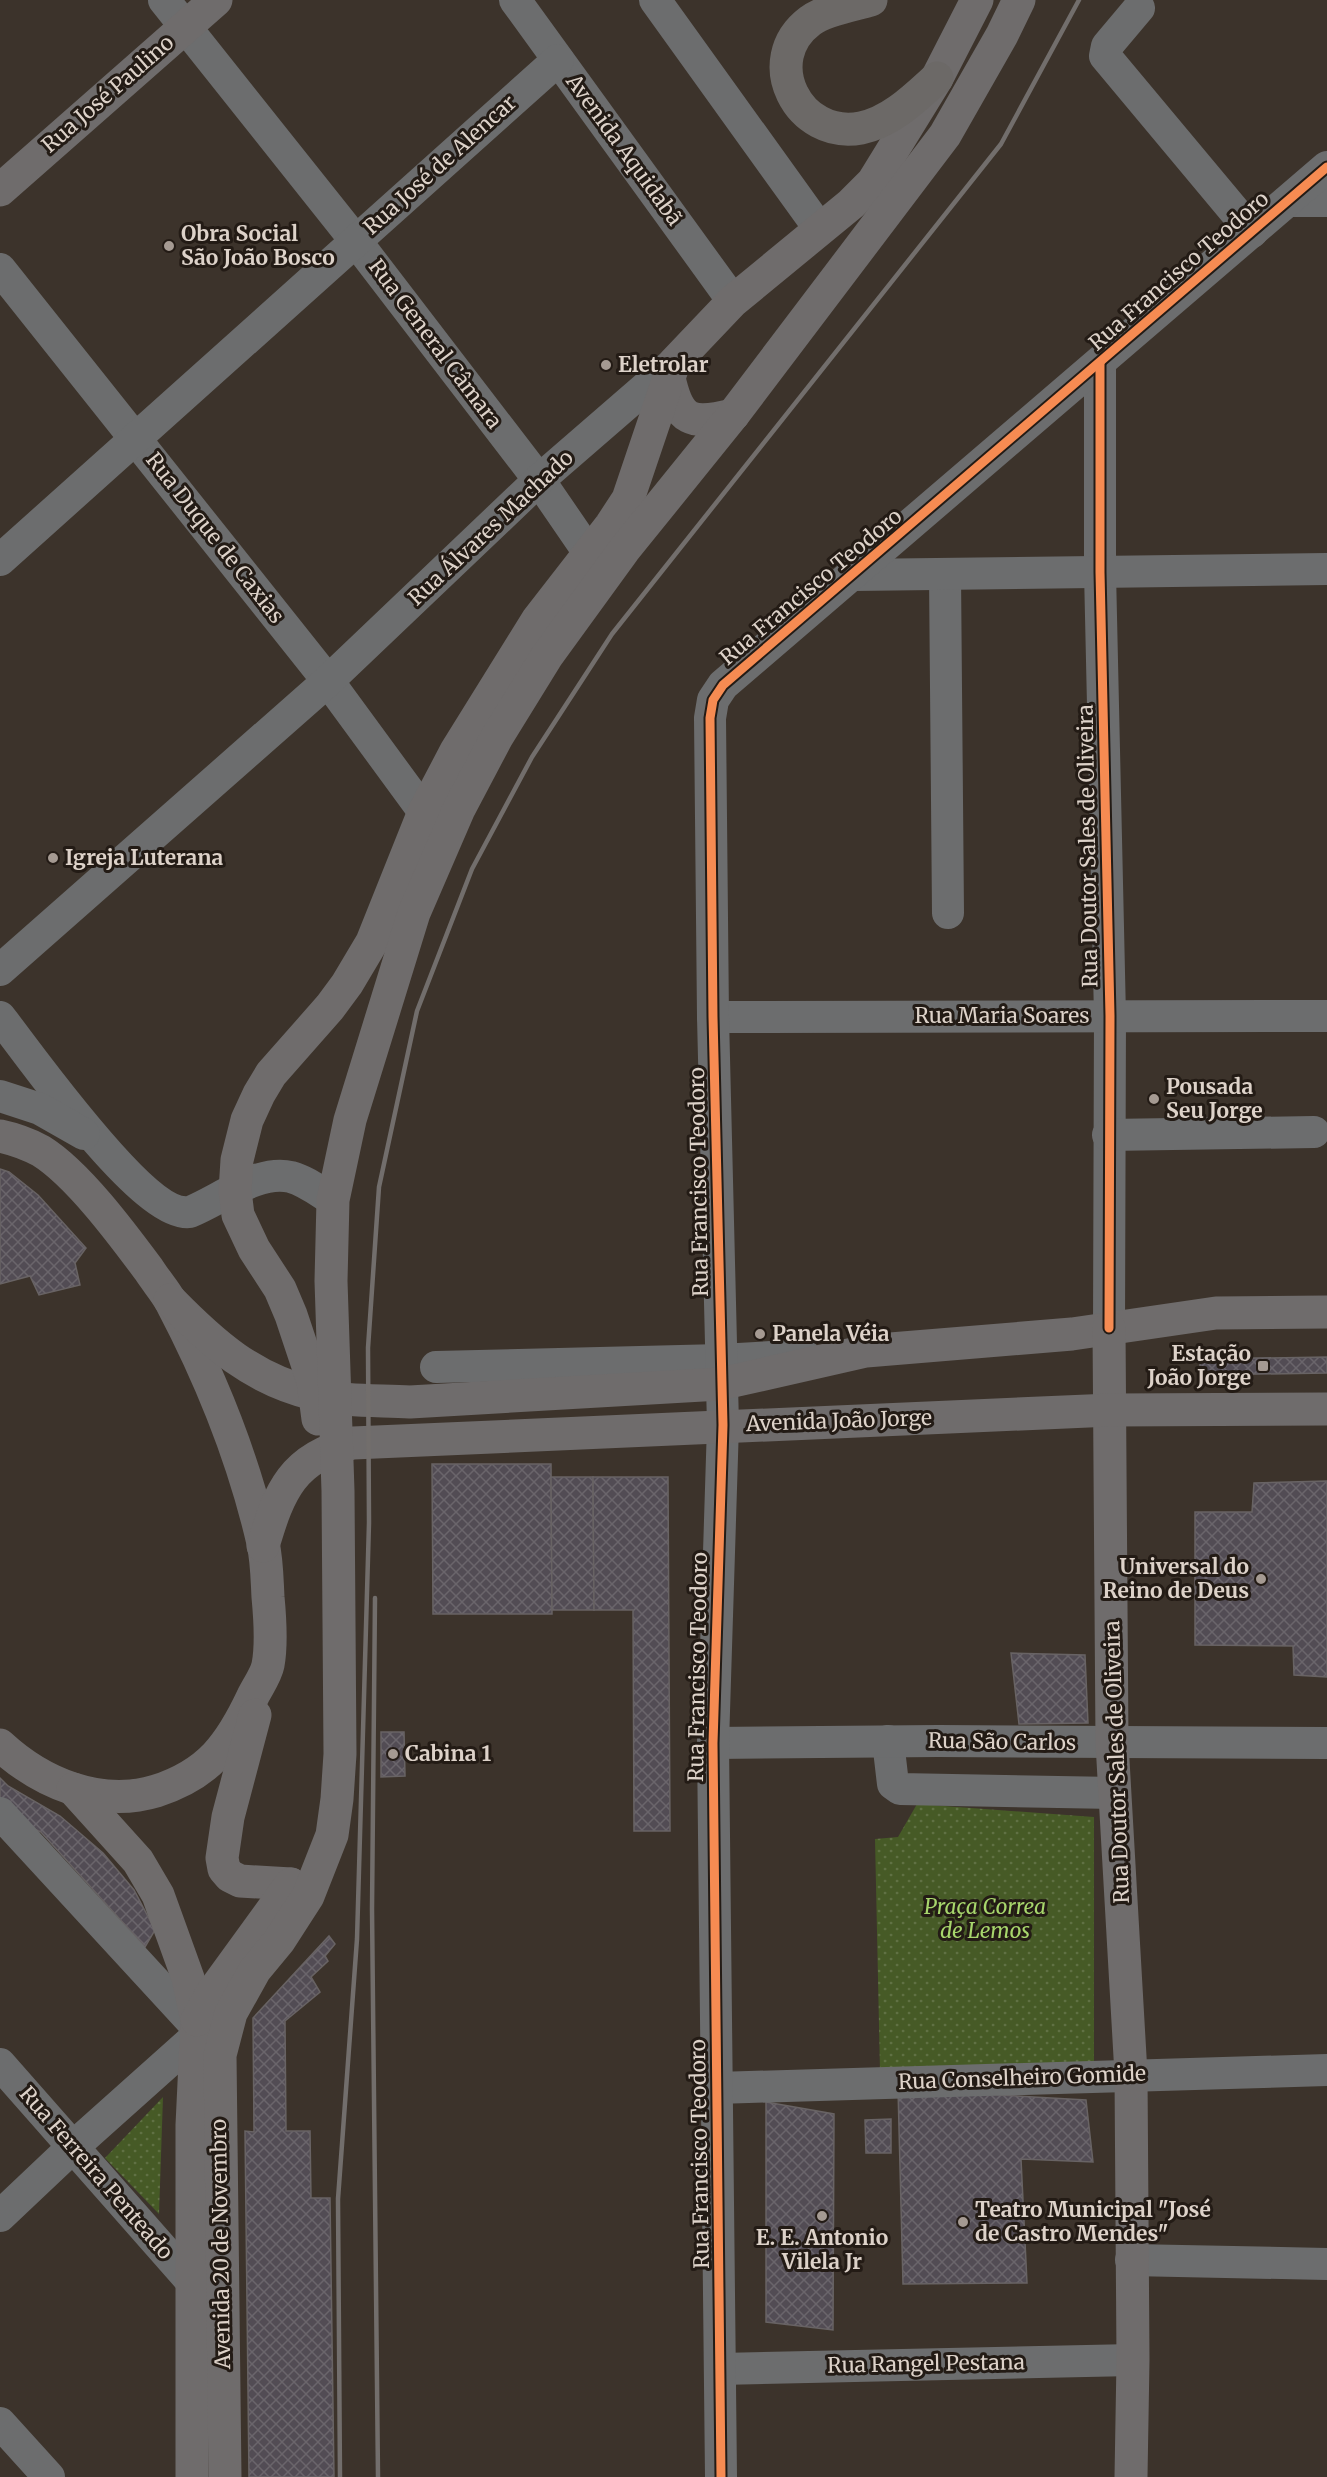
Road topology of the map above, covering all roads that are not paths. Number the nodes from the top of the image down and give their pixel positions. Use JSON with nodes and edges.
{"nodes":[{"id":1,"x":164,"y":0,"type":"edge"},
{"id":2,"x":216,"y":0,"type":"edge"},
{"id":3,"x":515,"y":0,"type":"edge"},
{"id":4,"x":655,"y":0,"type":"edge"},
{"id":5,"x":871,"y":0,"type":"edge"},
{"id":6,"x":977,"y":0,"type":"edge"},
{"id":7,"x":1019,"y":0,"type":"edge"},
{"id":8,"x":1139,"y":8,"type":"dead end"},
{"id":9,"x":185,"y":26,"type":"junction"},
{"id":10,"x":558,"y":60,"type":"junction"},
{"id":11,"x":942,"y":68,"type":"junction"},
{"id":12,"x":1327,"y":167,"type":"edge"},
{"id":13,"x":0,"y":190,"type":"edge"},
{"id":14,"x":1288,"y":201,"type":"junction"},
{"id":15,"x":1327,"y":201,"type":"edge"},
{"id":16,"x":819,"y":228,"type":"junction"},
{"id":17,"x":1252,"y":232,"type":"junction"},
{"id":18,"x":355,"y":240,"type":"junction"},
{"id":19,"x":0,"y":269,"type":"edge"},
{"id":20,"x":733,"y":301,"type":"junction"},
{"id":21,"x":1100,"y":363,"type":"junction"},
{"id":22,"x":672,"y":370,"type":"junction"},
{"id":23,"x":734,"y":415,"type":"junction"},
{"id":24,"x":137,"y":440,"type":"junction"},
{"id":25,"x":539,"y":480,"type":"junction"},
{"id":26,"x":589,"y":552,"type":"junction"},
{"id":27,"x":0,"y":560,"type":"edge"},
{"id":28,"x":1327,"y":568,"type":"edge"},
{"id":29,"x":1100,"y":572,"type":"junction"},
{"id":30,"x":945,"y":574,"type":"junction"},
{"id":31,"x":853,"y":575,"type":"junction"},
{"id":32,"x":328,"y":681,"type":"junction"},
{"id":33,"x":424,"y":812,"type":"junction"},
{"id":34,"x":948,"y":913,"type":"dead end"},
{"id":35,"x":0,"y":970,"type":"edge"},
{"id":36,"x":1110,"y":1016,"type":"junction"},
{"id":37,"x":1327,"y":1016,"type":"edge"},
{"id":38,"x":0,"y":1017,"type":"edge"},
{"id":39,"x":713,"y":1017,"type":"junction"},
{"id":40,"x":0,"y":1096,"type":"edge"},
{"id":41,"x":1314,"y":1132,"type":"dead end"},
{"id":42,"x":1108,"y":1135,"type":"junction"},
{"id":43,"x":0,"y":1136,"type":"edge"},
{"id":44,"x":96,"y":1140,"type":"junction"},
{"id":45,"x":235,"y":1191,"type":"junction"},
{"id":46,"x":333,"y":1200,"type":"junction"},
{"id":47,"x":170,"y":1300,"type":"junction"},
{"id":48,"x":1327,"y":1312,"type":"edge"},
{"id":49,"x":1109,"y":1328,"type":"junction"},
{"id":50,"x":1072,"y":1334,"type":"junction"},
{"id":51,"x":436,"y":1367,"type":"dead end"},
{"id":52,"x":721,"y":1372,"type":"junction"},
{"id":53,"x":1110,"y":1396,"type":"junction"},
{"id":54,"x":1327,"y":1409,"type":"edge"},
{"id":55,"x":723,"y":1425,"type":"junction"},
{"id":56,"x":264,"y":1546,"type":"junction"},
{"id":57,"x":268,"y":1666,"type":"junction"},
{"id":58,"x":888,"y":1741,"type":"junction"},
{"id":59,"x":713,"y":1743,"type":"junction"},
{"id":60,"x":1112,"y":1743,"type":"junction"},
{"id":61,"x":1327,"y":1743,"type":"edge"},
{"id":62,"x":0,"y":1745,"type":"edge"},
{"id":63,"x":73,"y":1789,"type":"junction"},
{"id":64,"x":1115,"y":1793,"type":"junction"},
{"id":65,"x":0,"y":1813,"type":"edge"},
{"id":66,"x":291,"y":1884,"type":"junction"},
{"id":67,"x":196,"y":2028,"type":"junction"},
{"id":68,"x":0,"y":2064,"type":"edge"},
{"id":69,"x":1327,"y":2070,"type":"edge"},
{"id":70,"x":1131,"y":2074,"type":"junction"},
{"id":71,"x":717,"y":2088,"type":"junction"},
{"id":72,"x":72,"y":2147,"type":"junction"},
{"id":73,"x":0,"y":2216,"type":"edge"},
{"id":74,"x":1131,"y":2260,"type":"junction"},
{"id":75,"x":1327,"y":2264,"type":"edge"},
{"id":76,"x":191,"y":2281,"type":"junction"},
{"id":77,"x":1133,"y":2360,"type":"junction"},
{"id":78,"x":720,"y":2368,"type":"junction"},
{"id":79,"x":0,"y":2423,"type":"edge"},
{"id":80,"x":49,"y":2477,"type":"edge"},
{"id":81,"x":192,"y":2477,"type":"edge"},
{"id":82,"x":225,"y":2477,"type":"edge"},
{"id":83,"x":722,"y":2477,"type":"edge"},
{"id":84,"x":1131,"y":2477,"type":"edge"}],
"edges":[{"from":1,"to":9,"type":"street","name":"Rua General Câmara"},
{"from":2,"to":9,"type":"main road","name":"Rua José Paulino"},
{"from":3,"to":10,"type":"street","name":"Avenida Aquidabã"},
{"from":4,"to":16,"type":"street"},
{"from":5,"to":11,"type":"highway"},
{"from":6,"to":11,"type":"main road","name":"Rua Álvares Machado"},
{"from":7,"to":23,"type":"main road","name":"Avenida 20 de Novembro"},
{"from":8,"to":17,"type":"street"},
{"from":9,"to":13,"type":"main road","name":"Rua José Paulino"},
{"from":9,"to":18,"type":"street","name":"Rua General Câmara"},
{"from":10,"to":18,"type":"street","name":"Rua José de Alencar"},
{"from":10,"to":20,"type":"street","name":"Avenida Aquidabã"},
{"from":11,"to":16,"type":"main road","name":"Rua Álvares Machado"},
{"from":12,"to":14,"type":"street","name":"Rua Francisco Teodoro"},
{"from":14,"to":15,"type":"street"},
{"from":14,"to":17,"type":"street","name":"Rua Francisco Teodoro"},
{"from":16,"to":20,"type":"main road","name":"Rua Álvares Machado"},
{"from":17,"to":21,"type":"street","name":"Rua Francisco Teodoro"},
{"from":18,"to":24,"type":"street","name":"Rua José de Alencar"},
{"from":18,"to":25,"type":"street","name":"Rua General Câmara"},
{"from":19,"to":24,"type":"street","name":"Rua Duque de Caxias"},
{"from":20,"to":22,"type":"main road","name":"Rua Álvares Machado"},
{"from":21,"to":29,"type":"street","name":"Rua Doutor Sales de Oliveira"},
{"from":21,"to":31,"type":"street","name":"Rua Francisco Teodoro"},
{"from":22,"to":23,"type":"main road"},
{"from":22,"to":25,"type":"street","name":"Rua Álvares Machado"},
{"from":22,"to":26,"type":"main road"},
{"from":23,"to":46,"type":"main road","name":"Avenida 20 de Novembro"},
{"from":24,"to":27,"type":"street","name":"Rua José de Alencar"},
{"from":24,"to":32,"type":"street","name":"Rua Duque de Caxias"},
{"from":25,"to":26,"type":"street","name":"Rua General Câmara"},
{"from":25,"to":32,"type":"street","name":"Rua Álvares Machado"},
{"from":26,"to":33,"type":"main road"},
{"from":28,"to":29,"type":"street"},
{"from":29,"to":30,"type":"street"},
{"from":29,"to":36,"type":"street","name":"Rua Doutor Sales de Oliveira"},
{"from":30,"to":31,"type":"street"},
{"from":30,"to":34,"type":"street"},
{"from":31,"to":39,"type":"street","name":"Rua Francisco Teodoro"},
{"from":32,"to":33,"type":"street","name":"Rua Duque de Caxias"},
{"from":32,"to":35,"type":"street","name":"Rua Álvares Machado"},
{"from":33,"to":45,"type":"main road"},
{"from":36,"to":37,"type":"street","name":"Rua Maria Soares"},
{"from":36,"to":39,"type":"street","name":"Rua Maria Soares"},
{"from":36,"to":42,"type":"street","name":"Rua Doutor Sales de Oliveira"},
{"from":38,"to":44,"type":"street"},
{"from":39,"to":52,"type":"street","name":"Rua Francisco Teodoro"},
{"from":40,"to":44,"type":"street"},
{"from":41,"to":42,"type":"street"},
{"from":42,"to":49,"type":"street","name":"Rua Doutor Sales de Oliveira"},
{"from":43,"to":47,"type":"main road"},
{"from":44,"to":45,"type":"street"},
{"from":45,"to":46,"type":"street"},
{"from":45,"to":66,"type":"main road"},
{"from":46,"to":82,"type":"main road","name":"Avenida 20 de Novembro"},
{"from":47,"to":52,"type":"main road"},
{"from":47,"to":56,"type":"main road"},
{"from":48,"to":49,"type":"main road"},
{"from":49,"to":50,"type":"main road"},
{"from":49,"to":53,"type":"main road","name":"Rua Doutor Sales de Oliveira"},
{"from":50,"to":52,"type":"main road"},
{"from":50,"to":53,"type":"main road"},
{"from":51,"to":52,"type":"street"},
{"from":52,"to":55,"type":"street","name":"Rua Francisco Teodoro"},
{"from":53,"to":54,"type":"main road","name":"Avenida João Jorge"},
{"from":53,"to":55,"type":"main road","name":"Avenida João Jorge"},
{"from":53,"to":60,"type":"main road","name":"Rua Doutor Sales de Oliveira"},
{"from":55,"to":56,"type":"main road","name":"Avenida João Jorge"},
{"from":55,"to":59,"type":"street","name":"Rua Francisco Teodoro"},
{"from":56,"to":57,"type":"main road"},
{"from":57,"to":63,"type":"main road"},
{"from":57,"to":66,"type":"main road"},
{"from":58,"to":59,"type":"street","name":"Rua São Carlos"},
{"from":58,"to":60,"type":"street","name":"Rua São Carlos"},
{"from":58,"to":64,"type":"street"},
{"from":59,"to":71,"type":"street","name":"Rua Francisco Teodoro"},
{"from":60,"to":61,"type":"street","name":"Rua São Carlos"},
{"from":60,"to":64,"type":"main road","name":"Rua Doutor Sales de Oliveira"},
{"from":62,"to":63,"type":"main road"},
{"from":63,"to":67,"type":"main road"},
{"from":64,"to":70,"type":"main road","name":"Rua Doutor Sales de Oliveira"},
{"from":65,"to":67,"type":"street"},
{"from":66,"to":67,"type":"main road"},
{"from":67,"to":72,"type":"street"},
{"from":67,"to":76,"type":"main road","name":"Avenida 20 de Novembro"},
{"from":68,"to":72,"type":"street","name":"Rua Ferreira Penteado"},
{"from":69,"to":70,"type":"street","name":"Rua Conselheiro Gomide"},
{"from":70,"to":71,"type":"street","name":"Rua Conselheiro Gomide"},
{"from":70,"to":74,"type":"main road","name":"Rua Doutor Sales de Oliveira"},
{"from":71,"to":78,"type":"street","name":"Rua Francisco Teodoro"},
{"from":72,"to":73,"type":"street"},
{"from":72,"to":76,"type":"street","name":"Rua Ferreira Penteado"},
{"from":74,"to":75,"type":"street"},
{"from":74,"to":77,"type":"main road","name":"Rua Doutor Sales de Oliveira"},
{"from":76,"to":81,"type":"main road","name":"Avenida 20 de Novembro"},
{"from":77,"to":78,"type":"street","name":"Rua Rangel Pestana"},
{"from":77,"to":84,"type":"main road","name":"Rua Doutor Sales de Oliveira"},
{"from":78,"to":83,"type":"street","name":"Rua Francisco Teodoro"},
{"from":79,"to":80,"type":"street"}]}
